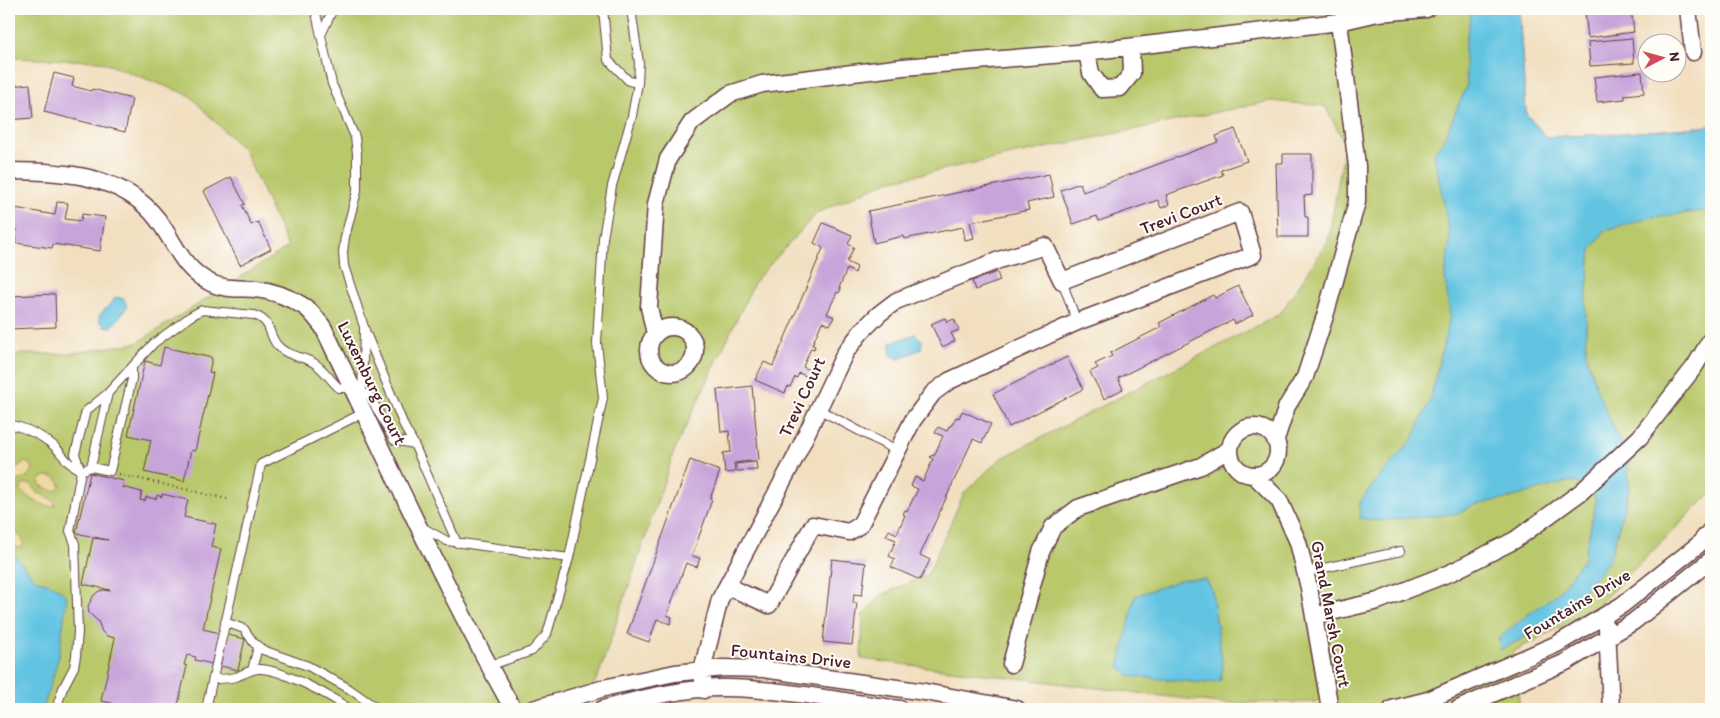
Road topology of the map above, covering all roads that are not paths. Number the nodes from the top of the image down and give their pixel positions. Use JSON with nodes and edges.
{"nodes":[{"id":1,"x":315,"y":9,"type":"edge"},
{"id":2,"x":333,"y":9,"type":"edge"},
{"id":3,"x":602,"y":9,"type":"edge"},
{"id":4,"x":631,"y":9,"type":"edge"},
{"id":5,"x":1426,"y":9,"type":"edge"},
{"id":6,"x":1688,"y":9,"type":"edge"},
{"id":7,"x":1339,"y":22,"type":"junction"},
{"id":8,"x":321,"y":35,"type":"junction"},
{"id":9,"x":1131,"y":47,"type":"junction"},
{"id":10,"x":1087,"y":52,"type":"junction"},
{"id":11,"x":1693,"y":52,"type":"dead end"},
{"id":12,"x":638,"y":83,"type":"junction"},
{"id":13,"x":9,"y":171,"type":"edge"},
{"id":14,"x":1062,"y":281,"type":"junction"},
{"id":15,"x":1077,"y":322,"type":"junction"},
{"id":16,"x":364,"y":324,"type":"junction"},
{"id":17,"x":655,"y":334,"type":"dead end"},
{"id":18,"x":1711,"y":339,"type":"edge"},
{"id":19,"x":132,"y":368,"type":"junction"},
{"id":20,"x":357,"y":390,"type":"junction"},
{"id":21,"x":108,"y":393,"type":"junction"},
{"id":22,"x":1287,"y":406,"type":"junction"},
{"id":23,"x":818,"y":410,"type":"junction"},
{"id":24,"x":365,"y":412,"type":"junction"},
{"id":25,"x":9,"y":424,"type":"edge"},
{"id":26,"x":1256,"y":426,"type":"junction"},
{"id":27,"x":1276,"y":439,"type":"junction"},
{"id":28,"x":414,"y":444,"type":"junction"},
{"id":29,"x":1230,"y":450,"type":"junction"},
{"id":30,"x":897,"y":451,"type":"junction"},
{"id":31,"x":1276,"y":461,"type":"junction"},
{"id":32,"x":1201,"y":466,"type":"junction"},
{"id":33,"x":1235,"y":466,"type":"junction"},
{"id":34,"x":91,"y":467,"type":"junction"},
{"id":35,"x":81,"y":471,"type":"junction"},
{"id":36,"x":1254,"y":475,"type":"junction"},
{"id":37,"x":1279,"y":500,"type":"junction"},
{"id":38,"x":418,"y":524,"type":"junction"},
{"id":39,"x":1711,"y":530,"type":"edge"},
{"id":40,"x":457,"y":543,"type":"junction"},
{"id":41,"x":1401,"y":551,"type":"dead end"},
{"id":42,"x":570,"y":558,"type":"junction"},
{"id":43,"x":1711,"y":560,"type":"edge"},
{"id":44,"x":1306,"y":572,"type":"junction"},
{"id":45,"x":727,"y":586,"type":"junction"},
{"id":46,"x":1606,"y":614,"type":"junction"},
{"id":47,"x":1314,"y":616,"type":"junction"},
{"id":48,"x":226,"y":622,"type":"junction"},
{"id":49,"x":1608,"y":636,"type":"junction"},
{"id":50,"x":258,"y":646,"type":"junction"},
{"id":51,"x":1011,"y":664,"type":"dead end"},
{"id":52,"x":489,"y":666,"type":"junction"},
{"id":53,"x":252,"y":670,"type":"junction"},
{"id":54,"x":702,"y":670,"type":"junction"},
{"id":55,"x":212,"y":679,"type":"junction"},
{"id":56,"x":704,"y":690,"type":"junction"},
{"id":57,"x":990,"y":707,"type":"edge"},
{"id":58,"x":56,"y":709,"type":"edge"},
{"id":59,"x":206,"y":709,"type":"edge"},
{"id":60,"x":349,"y":709,"type":"edge"},
{"id":61,"x":378,"y":709,"type":"edge"},
{"id":62,"x":513,"y":709,"type":"edge"},
{"id":63,"x":533,"y":709,"type":"edge"},
{"id":64,"x":603,"y":709,"type":"edge"},
{"id":65,"x":900,"y":709,"type":"edge"},
{"id":66,"x":1017,"y":709,"type":"edge"},
{"id":67,"x":1328,"y":709,"type":"edge"},
{"id":68,"x":1392,"y":709,"type":"edge"},
{"id":69,"x":1458,"y":709,"type":"edge"},
{"id":70,"x":1611,"y":709,"type":"edge"}],
"edges":[{"from":1,"to":8,"type":"lane"},
{"from":2,"to":8,"type":"lane"},
{"from":3,"to":12,"type":"lane"},
{"from":4,"to":12,"type":"lane"},
{"from":5,"to":7,"type":"street"},
{"from":6,"to":11,"type":"street"},
{"from":7,"to":9,"type":"street"},
{"from":7,"to":22,"type":"street"},
{"from":8,"to":16,"type":"lane"},
{"from":9,"to":10,"type":"street"},
{"from":9,"to":10,"type":"street"},
{"from":10,"to":17,"type":"street"},
{"from":12,"to":42,"type":"lane"},
{"from":13,"to":20,"type":"street","name":"Luxemburg Court"},
{"from":14,"to":15,"type":"lane"},
{"from":14,"to":15,"type":"street","name":"Trevi Court"},
{"from":14,"to":23,"type":"street","name":"Trevi Court"},
{"from":15,"to":30,"type":"street","name":"Trevi Court"},
{"from":16,"to":20,"type":"lane"},
{"from":16,"to":28,"type":"lane"},
{"from":18,"to":47,"type":"street"},
{"from":19,"to":20,"type":"lane"},
{"from":19,"to":21,"type":"lane"},
{"from":19,"to":34,"type":"lane"},
{"from":20,"to":24,"type":"street","name":"Luxemburg Court"},
{"from":20,"to":28,"type":"lane"},
{"from":21,"to":34,"type":"lane"},
{"from":21,"to":35,"type":"lane"},
{"from":22,"to":26,"type":"street"},
{"from":22,"to":27,"type":"street"},
{"from":23,"to":30,"type":"lane"},
{"from":23,"to":45,"type":"street","name":"Trevi Court"},
{"from":24,"to":38,"type":"street","name":"Luxemburg Court"},
{"from":24,"to":48,"type":"lane"},
{"from":25,"to":35,"type":"lane"},
{"from":26,"to":27,"type":"street"},
{"from":26,"to":29,"type":"street"},
{"from":27,"to":31,"type":"street"},
{"from":28,"to":40,"type":"lane"},
{"from":29,"to":32,"type":"street"},
{"from":29,"to":33,"type":"street"},
{"from":30,"to":45,"type":"street","name":"Trevi Court"},
{"from":31,"to":36,"type":"street"},
{"from":31,"to":37,"type":"street","name":"Grand Marsh Court"},
{"from":32,"to":33,"type":"street"},
{"from":32,"to":51,"type":"street"},
{"from":33,"to":36,"type":"street"},
{"from":34,"to":35,"type":"lane"},
{"from":35,"to":58,"type":"lane"},
{"from":36,"to":37,"type":"street","name":"Grand Marsh Court"},
{"from":37,"to":44,"type":"street","name":"Grand Marsh Court"},
{"from":38,"to":40,"type":"lane"},
{"from":38,"to":52,"type":"street","name":"Luxemburg Court"},
{"from":39,"to":46,"type":"street","name":"Fountains Drive"},
{"from":40,"to":42,"type":"lane"},
{"from":41,"to":44,"type":"lane"},
{"from":42,"to":52,"type":"lane"},
{"from":43,"to":49,"type":"street"},
{"from":44,"to":47,"type":"street","name":"Grand Marsh Court"},
{"from":45,"to":54,"type":"street","name":"Trevi Court"},
{"from":46,"to":49,"type":"street"},
{"from":46,"to":68,"type":"street","name":"Fountains Drive"},
{"from":47,"to":67,"type":"street","name":"Grand Marsh Court"},
{"from":48,"to":50,"type":"lane"},
{"from":48,"to":55,"type":"lane"},
{"from":49,"to":69,"type":"street"},
{"from":49,"to":70,"type":"street"},
{"from":50,"to":53,"type":"lane"},
{"from":50,"to":61,"type":"lane"},
{"from":52,"to":62,"type":"street","name":"Luxemburg Court"},
{"from":53,"to":55,"type":"lane"},
{"from":53,"to":60,"type":"lane"},
{"from":54,"to":56,"type":"street","name":"Trevi Court"},
{"from":54,"to":57,"type":"street","name":"Fountains Drive"},
{"from":54,"to":63,"type":"street","name":"Fountains Drive"},
{"from":55,"to":59,"type":"lane"},
{"from":56,"to":64,"type":"street","name":"Fountains Drive"},
{"from":56,"to":65,"type":"street","name":"Fountains Drive"},
{"from":57,"to":66,"type":"street","name":"Fountains Drive"}]}
